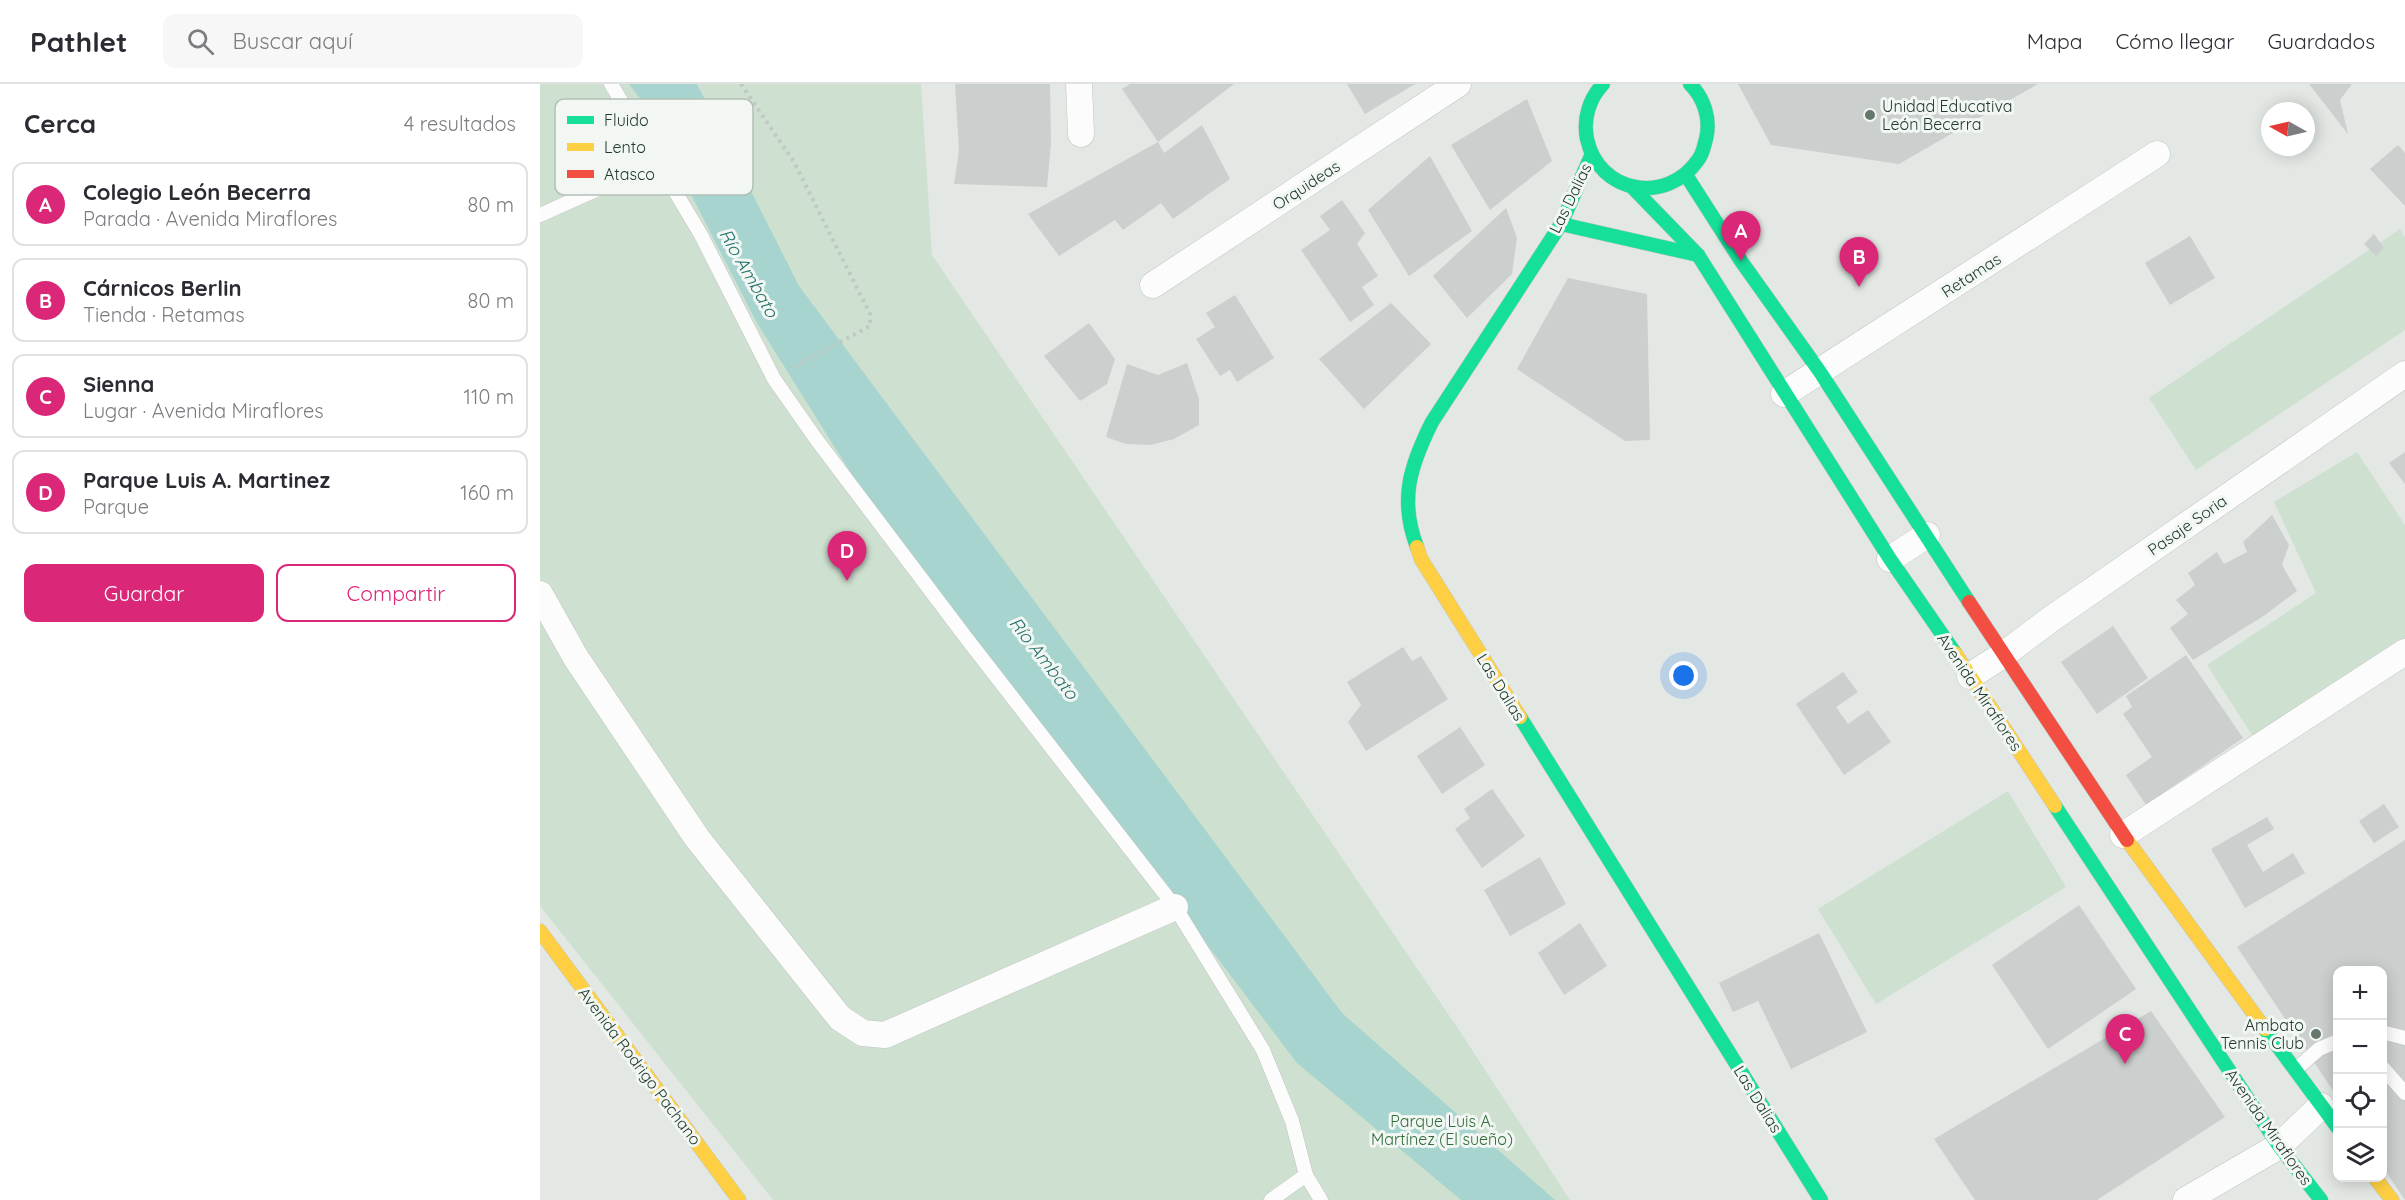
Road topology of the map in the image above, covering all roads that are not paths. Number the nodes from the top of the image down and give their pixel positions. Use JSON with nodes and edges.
{"nodes":[{"id":1,"x":611,"y":84,"type":"edge"},
{"id":2,"x":1079,"y":84,"type":"edge"},
{"id":3,"x":1458,"y":84,"type":"edge"},
{"id":4,"x":1603,"y":84,"type":"edge"},
{"id":5,"x":1690,"y":84,"type":"edge"},
{"id":6,"x":621,"y":99,"type":"edge"},
{"id":7,"x":1579,"y":103,"type":"dead end"},
{"id":8,"x":1585,"y":121,"type":"junction"},
{"id":9,"x":1081,"y":134,"type":"dead end"},
{"id":10,"x":2157,"y":154,"type":"dead end"},
{"id":11,"x":1591,"y":156,"type":"junction"},
{"id":12,"x":1686,"y":174,"type":"junction"},
{"id":13,"x":1634,"y":189,"type":"junction"},
{"id":14,"x":585,"y":195,"type":"edge"},
{"id":15,"x":676,"y":195,"type":"edge"},
{"id":16,"x":540,"y":215,"type":"edge"},
{"id":17,"x":1561,"y":224,"type":"junction"},
{"id":18,"x":1698,"y":255,"type":"junction"},
{"id":19,"x":1153,"y":285,"type":"dead end"},
{"id":20,"x":1820,"y":372,"type":"junction"},
{"id":21,"x":2405,"y":374,"type":"edge"},
{"id":22,"x":1784,"y":394,"type":"junction"},
{"id":23,"x":1927,"y":535,"type":"junction"},
{"id":24,"x":1890,"y":559,"type":"junction"},
{"id":25,"x":540,"y":594,"type":"edge"},
{"id":26,"x":2405,"y":652,"type":"edge"},
{"id":27,"x":2003,"y":655,"type":"junction"},
{"id":28,"x":1970,"y":676,"type":"junction"},
{"id":29,"x":2123,"y":835,"type":"junction"},
{"id":30,"x":1175,"y":907,"type":"junction"},
{"id":31,"x":540,"y":932,"type":"edge"},
{"id":32,"x":2387,"y":1033,"type":"edge"},
{"id":33,"x":2405,"y":1038,"type":"edge"},
{"id":34,"x":2333,"y":1043,"type":"edge"},
{"id":35,"x":2295,"y":1070,"type":"junction"},
{"id":36,"x":2387,"y":1073,"type":"edge"},
{"id":37,"x":2405,"y":1093,"type":"edge"},
{"id":38,"x":2321,"y":1106,"type":"junction"},
{"id":39,"x":2333,"y":1122,"type":"edge"},
{"id":40,"x":2279,"y":1146,"type":"junction"},
{"id":41,"x":1306,"y":1175,"type":"junction"},
{"id":42,"x":2378,"y":1182,"type":"edge"},
{"id":43,"x":740,"y":1200,"type":"edge"},
{"id":44,"x":1271,"y":1200,"type":"edge"},
{"id":45,"x":1321,"y":1200,"type":"edge"},
{"id":46,"x":1821,"y":1200,"type":"edge"},
{"id":47,"x":2186,"y":1200,"type":"edge"},
{"id":48,"x":2321,"y":1200,"type":"edge"},
{"id":49,"x":2392,"y":1200,"type":"edge"}],
"edges":[{"from":1,"to":6,"type":"lane"},
{"from":2,"to":9,"type":"street"},
{"from":3,"to":19,"type":"street","name":"Orquideas"},
{"from":4,"to":8,"type":"main road"},
{"from":5,"to":12,"type":"main road"},
{"from":7,"to":8,"type":"main road"},
{"from":8,"to":11,"type":"main road"},
{"from":10,"to":20,"type":"street","name":"Retamas"},
{"from":11,"to":13,"type":"main road"},
{"from":11,"to":17,"type":"main road","name":"Las Dalias"},
{"from":12,"to":13,"type":"main road"},
{"from":12,"to":20,"type":"main road"},
{"from":13,"to":18,"type":"main road","name":"Avenida Miraflores"},
{"from":14,"to":16,"type":"lane"},
{"from":15,"to":30,"type":"lane"},
{"from":17,"to":18,"type":"main road"},
{"from":17,"to":46,"type":"main road","name":"Las Dalias"},
{"from":18,"to":22,"type":"main road","name":"Avenida Miraflores"},
{"from":20,"to":22,"type":"street","name":"Retamas"},
{"from":20,"to":23,"type":"main road"},
{"from":21,"to":27,"type":"street","name":"Pasaje Soria"},
{"from":22,"to":24,"type":"main road","name":"Avenida Miraflores"},
{"from":23,"to":24,"type":"street"},
{"from":23,"to":27,"type":"main road"},
{"from":24,"to":28,"type":"main road","name":"Avenida Miraflores"},
{"from":25,"to":30,"type":"street"},
{"from":26,"to":29,"type":"street"},
{"from":27,"to":28,"type":"street","name":"Pasaje Soria"},
{"from":27,"to":29,"type":"main road"},
{"from":28,"to":40,"type":"main road","name":"Avenida Miraflores"},
{"from":29,"to":35,"type":"main road"},
{"from":30,"to":41,"type":"lane"},
{"from":31,"to":43,"type":"main road","name":"Avenida Rodrigo Pachano"},
{"from":32,"to":33,"type":"lane"},
{"from":34,"to":35,"type":"lane"},
{"from":35,"to":38,"type":"main road"},
{"from":36,"to":37,"type":"lane"},
{"from":38,"to":39,"type":"main road"},
{"from":38,"to":40,"type":"street"},
{"from":40,"to":47,"type":"street"},
{"from":40,"to":48,"type":"main road","name":"Avenida Miraflores"},
{"from":41,"to":44,"type":"lane"},
{"from":41,"to":45,"type":"lane"},
{"from":42,"to":49,"type":"main road"}]}
